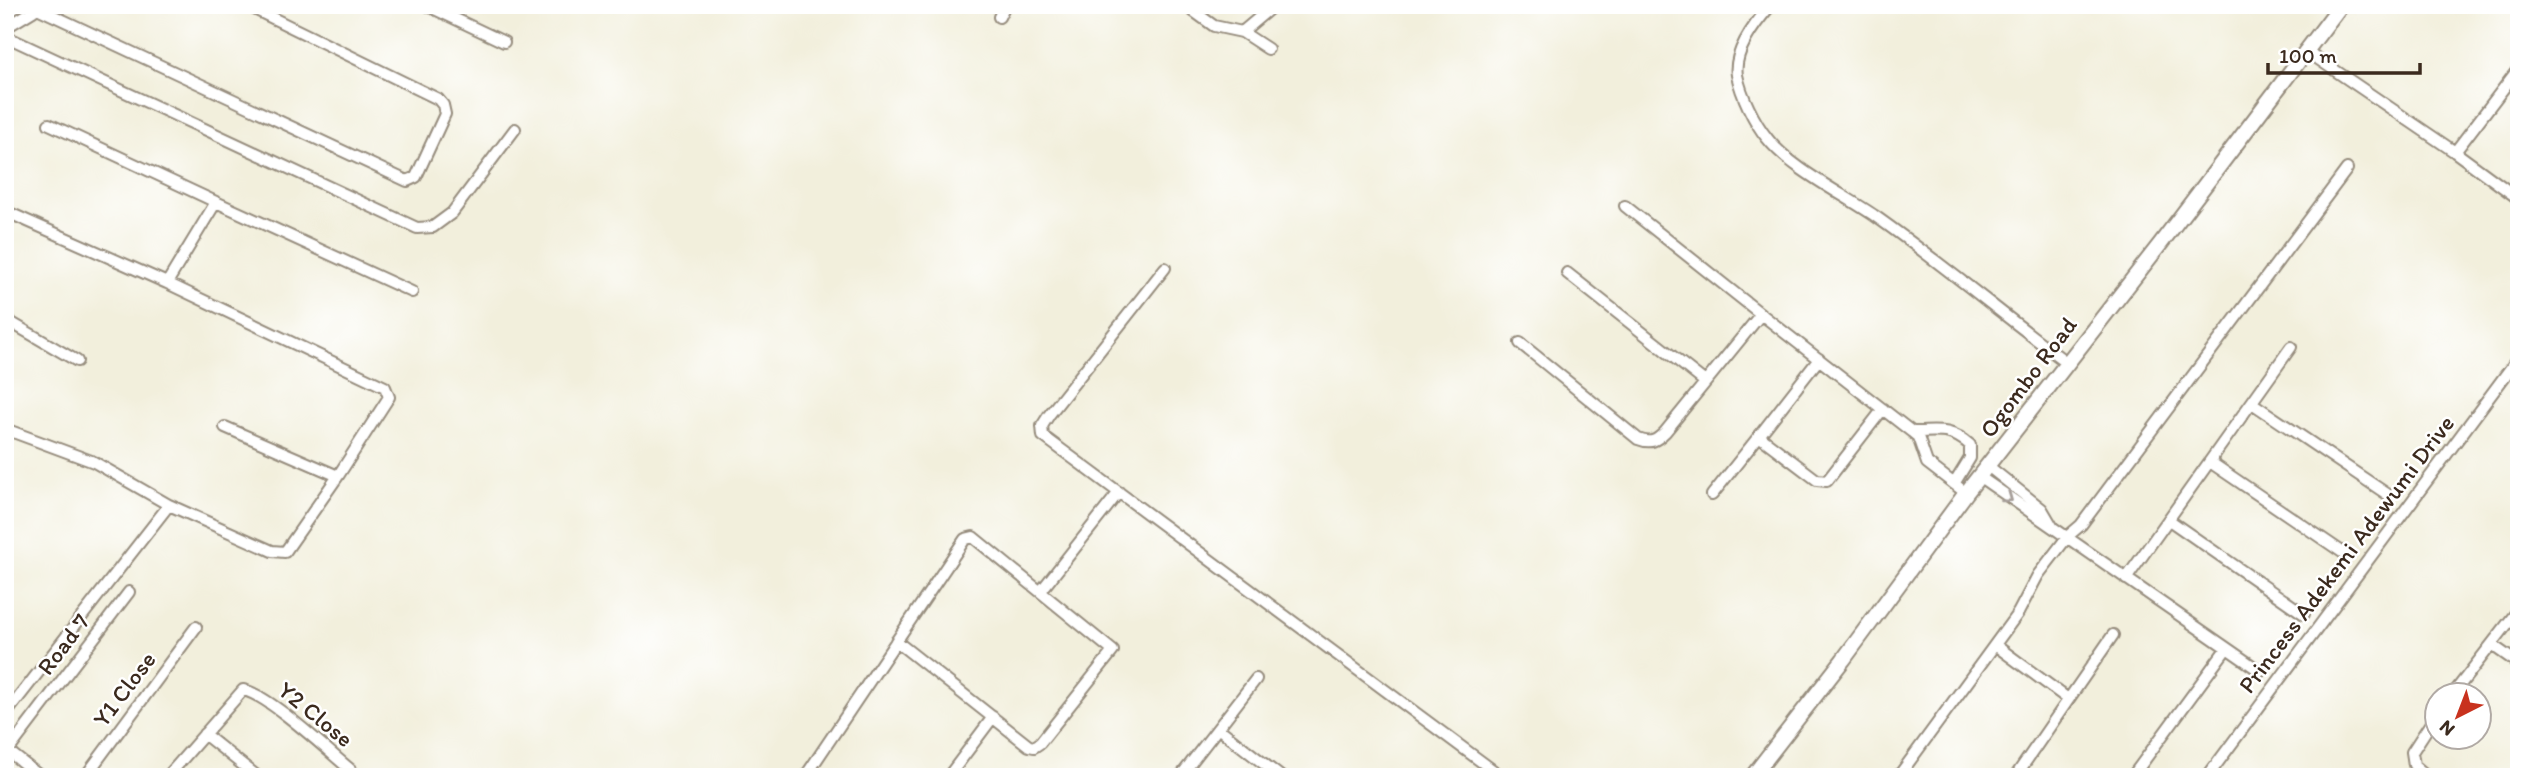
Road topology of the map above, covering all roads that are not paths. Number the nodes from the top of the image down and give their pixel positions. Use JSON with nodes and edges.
{"nodes":[{"id":1,"x":19,"y":5,"type":"edge"},
{"id":2,"x":246,"y":5,"type":"edge"},
{"id":3,"x":426,"y":5,"type":"edge"},
{"id":4,"x":1005,"y":5,"type":"edge"},
{"id":5,"x":1185,"y":5,"type":"edge"},
{"id":6,"x":1274,"y":5,"type":"edge"},
{"id":7,"x":1772,"y":5,"type":"edge"},
{"id":8,"x":2341,"y":5,"type":"edge"},
{"id":9,"x":35,"y":6,"type":"edge"},
{"id":10,"x":5,"y":15,"type":"edge"},
{"id":11,"x":999,"y":17,"type":"dead end"},
{"id":12,"x":5,"y":28,"type":"edge"},
{"id":13,"x":1242,"y":32,"type":"junction"},
{"id":14,"x":5,"y":36,"type":"edge"},
{"id":15,"x":504,"y":42,"type":"dead end"},
{"id":16,"x":1268,"y":49,"type":"dead end"},
{"id":17,"x":2305,"y":50,"type":"junction"},
{"id":18,"x":2519,"y":68,"type":"edge"},
{"id":19,"x":48,"y":124,"type":"dead end"},
{"id":20,"x":515,"y":130,"type":"dead end"},
{"id":21,"x":2455,"y":152,"type":"junction"},
{"id":22,"x":2347,"y":169,"type":"dead end"},
{"id":23,"x":2519,"y":199,"type":"edge"},
{"id":24,"x":216,"y":202,"type":"junction"},
{"id":25,"x":1625,"y":206,"type":"dead end"},
{"id":26,"x":5,"y":211,"type":"edge"},
{"id":27,"x":1165,"y":268,"type":"dead end"},
{"id":28,"x":1567,"y":272,"type":"dead end"},
{"id":29,"x":167,"y":283,"type":"junction"},
{"id":30,"x":412,"y":292,"type":"dead end"},
{"id":31,"x":1761,"y":314,"type":"junction"},
{"id":32,"x":5,"y":319,"type":"edge"},
{"id":33,"x":1520,"y":343,"type":"dead end"},
{"id":34,"x":2291,"y":347,"type":"dead end"},
{"id":35,"x":2519,"y":356,"type":"edge"},
{"id":36,"x":1819,"y":359,"type":"junction"},
{"id":37,"x":77,"y":361,"type":"dead end"},
{"id":38,"x":2066,"y":362,"type":"junction"},
{"id":39,"x":1705,"y":382,"type":"junction"},
{"id":40,"x":2252,"y":403,"type":"junction"},
{"id":41,"x":1883,"y":409,"type":"junction"},
{"id":42,"x":225,"y":427,"type":"dead end"},
{"id":43,"x":5,"y":429,"type":"edge"},
{"id":44,"x":1912,"y":432,"type":"junction"},
{"id":45,"x":1759,"y":436,"type":"junction"},
{"id":46,"x":2210,"y":462,"type":"junction"},
{"id":47,"x":1984,"y":472,"type":"junction"},
{"id":48,"x":338,"y":476,"type":"junction"},
{"id":49,"x":1960,"y":488,"type":"junction"},
{"id":50,"x":1119,"y":492,"type":"junction"},
{"id":51,"x":2387,"y":494,"type":"dead end"},
{"id":52,"x":1712,"y":495,"type":"dead end"},
{"id":53,"x":169,"y":505,"type":"junction"},
{"id":54,"x":2169,"y":520,"type":"junction"},
{"id":55,"x":2068,"y":536,"type":"junction"},
{"id":56,"x":2346,"y":554,"type":"dead end"},
{"id":57,"x":2126,"y":579,"type":"junction"},
{"id":58,"x":1041,"y":591,"type":"junction"},
{"id":59,"x":129,"y":592,"type":"dead end"},
{"id":60,"x":2519,"y":609,"type":"edge"},
{"id":61,"x":2304,"y":614,"type":"dead end"},
{"id":62,"x":197,"y":627,"type":"dead end"},
{"id":63,"x":2113,"y":635,"type":"dead end"},
{"id":64,"x":896,"y":641,"type":"junction"},
{"id":65,"x":1995,"y":645,"type":"junction"},
{"id":66,"x":2492,"y":645,"type":"junction"},
{"id":67,"x":2226,"y":649,"type":"junction"},
{"id":68,"x":2519,"y":664,"type":"edge"},
{"id":69,"x":2260,"y":671,"type":"dead end"},
{"id":70,"x":1256,"y":679,"type":"dead end"},
{"id":71,"x":2465,"y":680,"type":"edge"},
{"id":72,"x":2068,"y":699,"type":"junction"},
{"id":73,"x":5,"y":715,"type":"edge"},
{"id":74,"x":993,"y":717,"type":"junction"},
{"id":75,"x":1218,"y":727,"type":"junction"},
{"id":76,"x":204,"y":734,"type":"junction"},
{"id":77,"x":2422,"y":737,"type":"edge"},
{"id":78,"x":7,"y":753,"type":"edge"},
{"id":79,"x":351,"y":770,"type":"dead end"},
{"id":80,"x":41,"y":777,"type":"edge"},
{"id":81,"x":85,"y":777,"type":"edge"},
{"id":82,"x":167,"y":777,"type":"edge"},
{"id":83,"x":258,"y":777,"type":"edge"},
{"id":84,"x":805,"y":777,"type":"edge"},
{"id":85,"x":948,"y":777,"type":"edge"},
{"id":86,"x":1180,"y":777,"type":"edge"},
{"id":87,"x":1280,"y":777,"type":"edge"},
{"id":88,"x":1502,"y":777,"type":"edge"},
{"id":89,"x":1752,"y":777,"type":"edge"},
{"id":90,"x":1898,"y":777,"type":"edge"},
{"id":91,"x":2015,"y":777,"type":"edge"},
{"id":92,"x":2132,"y":777,"type":"edge"},
{"id":93,"x":2207,"y":777,"type":"edge"},
{"id":94,"x":2428,"y":777,"type":"edge"}],
"edges":[{"from":1,"to":10,"type":"street"},
{"from":2,"to":9,"type":"street"},
{"from":3,"to":15,"type":"street"},
{"from":4,"to":11,"type":"street"},
{"from":5,"to":13,"type":"street"},
{"from":6,"to":13,"type":"street"},
{"from":7,"to":38,"type":"street"},
{"from":8,"to":17,"type":"main road","name":"Ogombo Road"},
{"from":9,"to":12,"type":"street"},
{"from":13,"to":16,"type":"street"},
{"from":14,"to":20,"type":"street"},
{"from":17,"to":21,"type":"street"},
{"from":17,"to":38,"type":"main road","name":"Ogombo Road"},
{"from":18,"to":21,"type":"street"},
{"from":19,"to":24,"type":"street"},
{"from":21,"to":23,"type":"street"},
{"from":22,"to":55,"type":"street"},
{"from":24,"to":29,"type":"street"},
{"from":24,"to":30,"type":"street"},
{"from":25,"to":31,"type":"street"},
{"from":26,"to":29,"type":"street"},
{"from":27,"to":50,"type":"street"},
{"from":28,"to":39,"type":"street"},
{"from":29,"to":48,"type":"street"},
{"from":31,"to":36,"type":"street"},
{"from":31,"to":39,"type":"street"},
{"from":32,"to":37,"type":"street"},
{"from":33,"to":39,"type":"street"},
{"from":34,"to":40,"type":"street"},
{"from":35,"to":93,"type":"street","name":"Princess Adekemi Adewumi Drive"},
{"from":36,"to":41,"type":"street"},
{"from":36,"to":45,"type":"street"},
{"from":38,"to":47,"type":"main road","name":"Ogombo Road"},
{"from":40,"to":46,"type":"street"},
{"from":40,"to":51,"type":"street"},
{"from":41,"to":44,"type":"street"},
{"from":41,"to":45,"type":"street"},
{"from":42,"to":48,"type":"street"},
{"from":43,"to":53,"type":"street"},
{"from":44,"to":49,"type":"street"},
{"from":44,"to":49,"type":"street"},
{"from":45,"to":52,"type":"street"},
{"from":46,"to":54,"type":"street"},
{"from":46,"to":56,"type":"street"},
{"from":47,"to":49,"type":"main road","name":"Ogombo Road"},
{"from":47,"to":55,"type":"street"},
{"from":48,"to":53,"type":"street"},
{"from":49,"to":89,"type":"main road","name":"Ogombo Road"},
{"from":50,"to":58,"type":"street"},
{"from":50,"to":88,"type":"street"},
{"from":53,"to":73,"type":"street"},
{"from":54,"to":57,"type":"street"},
{"from":54,"to":61,"type":"street"},
{"from":55,"to":57,"type":"street"},
{"from":55,"to":65,"type":"street"},
{"from":57,"to":67,"type":"street"},
{"from":58,"to":64,"type":"street"},
{"from":58,"to":74,"type":"street"},
{"from":59,"to":78,"type":"street","name":"Road 7"},
{"from":60,"to":66,"type":"street"},
{"from":62,"to":81,"type":"street","name":"Y1 Close"},
{"from":63,"to":72,"type":"street"},
{"from":64,"to":74,"type":"street"},
{"from":64,"to":84,"type":"street"},
{"from":65,"to":72,"type":"street"},
{"from":65,"to":90,"type":"street"},
{"from":66,"to":68,"type":"street"},
{"from":66,"to":71,"type":"street"},
{"from":67,"to":69,"type":"street"},
{"from":67,"to":92,"type":"street"},
{"from":70,"to":75,"type":"street"},
{"from":72,"to":91,"type":"street"},
{"from":74,"to":85,"type":"street"},
{"from":75,"to":86,"type":"street"},
{"from":75,"to":87,"type":"street"},
{"from":76,"to":79,"type":"street","name":"Y2 Close"},
{"from":76,"to":82,"type":"street","name":"Y2 Close"},
{"from":76,"to":83,"type":"street"},
{"from":77,"to":94,"type":"street"},
{"from":78,"to":80,"type":"street"}]}
